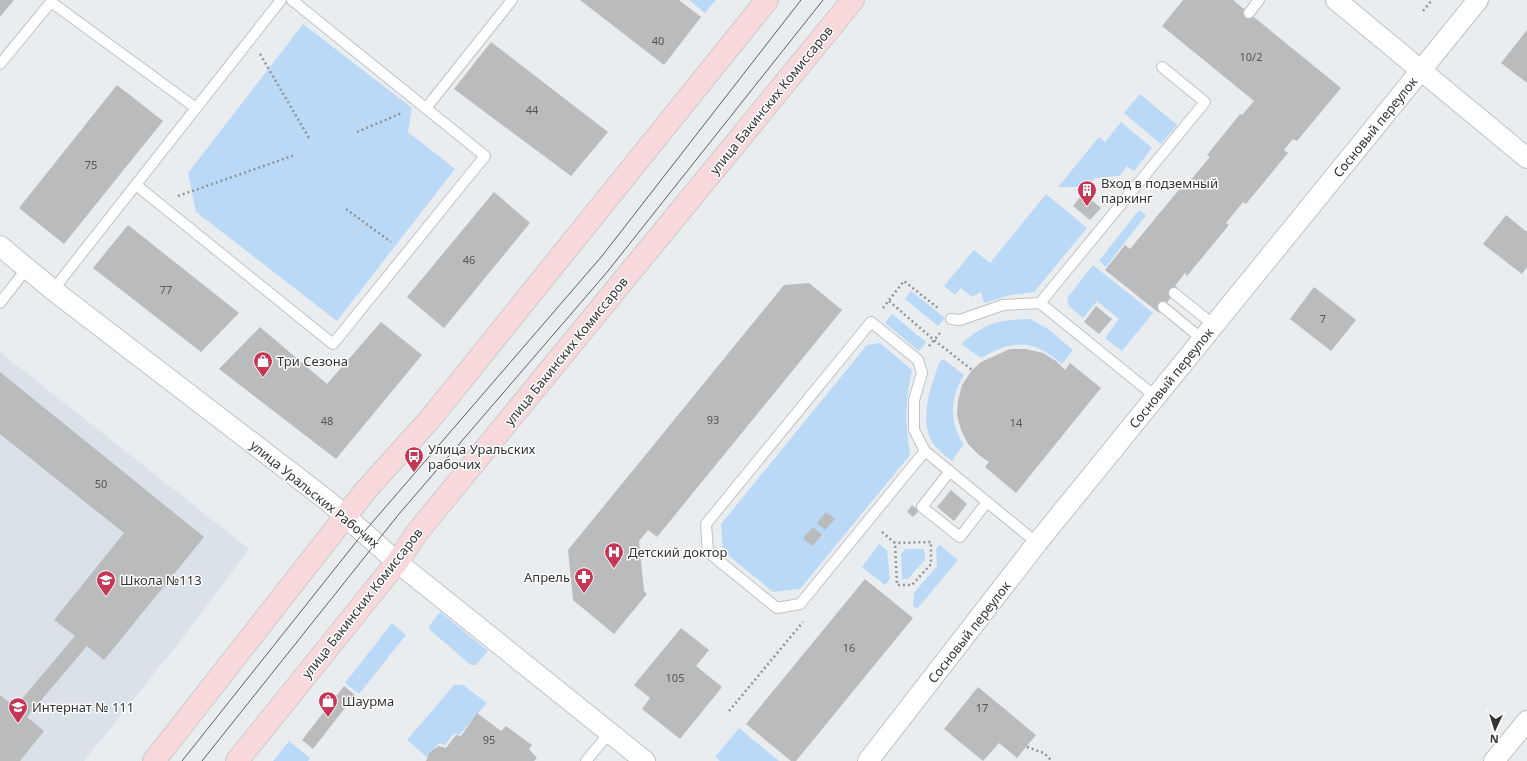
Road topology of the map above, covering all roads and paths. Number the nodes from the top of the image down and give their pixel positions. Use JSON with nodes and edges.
{"nodes":[{"id":1,"x":281,"y":0,"type":"edge"},
{"id":2,"x":292,"y":0,"type":"edge"},
{"id":3,"x":512,"y":0,"type":"edge"},
{"id":4,"x":767,"y":0,"type":"edge"},
{"id":5,"x":853,"y":0,"type":"edge"},
{"id":6,"x":1259,"y":0,"type":"edge"},
{"id":7,"x":1336,"y":0,"type":"edge"},
{"id":8,"x":1432,"y":0,"type":"edge"},
{"id":9,"x":1478,"y":0,"type":"edge"},
{"id":10,"x":1423,"y":11,"type":"dead end"},
{"id":11,"x":1249,"y":13,"type":"dead end"},
{"id":12,"x":251,"y":38,"type":"junction"},
{"id":13,"x":0,"y":64,"type":"edge"},
{"id":14,"x":1162,"y":67,"type":"dead end"},
{"id":15,"x":1421,"y":70,"type":"junction"},
{"id":16,"x":424,"y":106,"type":"junction"},
{"id":17,"x":196,"y":108,"type":"junction"},
{"id":18,"x":357,"y":132,"type":"dead end"},
{"id":19,"x":309,"y":138,"type":"dead end"},
{"id":20,"x":295,"y":155,"type":"dead end"},
{"id":21,"x":1527,"y":158,"type":"edge"},
{"id":22,"x":136,"y":184,"type":"junction"},
{"id":23,"x":159,"y":203,"type":"junction"},
{"id":24,"x":346,"y":209,"type":"dead end"},
{"id":25,"x":0,"y":246,"type":"edge"},
{"id":26,"x":406,"y":253,"type":"junction"},
{"id":27,"x":27,"y":268,"type":"junction"},
{"id":28,"x":53,"y":290,"type":"junction"},
{"id":29,"x":1174,"y":293,"type":"dead end"},
{"id":30,"x":889,"y":300,"type":"junction"},
{"id":31,"x":0,"y":303,"type":"edge"},
{"id":32,"x":1040,"y":303,"type":"junction"},
{"id":33,"x":1163,"y":307,"type":"dead end"},
{"id":34,"x":951,"y":319,"type":"junction"},
{"id":35,"x":871,"y":322,"type":"junction"},
{"id":36,"x":1208,"y":332,"type":"junction"},
{"id":37,"x":934,"y":340,"type":"junction"},
{"id":38,"x":918,"y":360,"type":"junction"},
{"id":39,"x":972,"y":370,"type":"dead end"},
{"id":40,"x":1156,"y":397,"type":"junction"},
{"id":41,"x":925,"y":451,"type":"junction"},
{"id":42,"x":950,"y":471,"type":"junction"},
{"id":43,"x":987,"y":502,"type":"junction"},
{"id":44,"x":346,"y":517,"type":"junction"},
{"id":45,"x":880,"y":530,"type":"dead end"},
{"id":46,"x":1037,"y":542,"type":"junction"},
{"id":47,"x":895,"y":543,"type":"junction"},
{"id":48,"x":398,"y":562,"type":"junction"},
{"id":49,"x":1527,"y":721,"type":"edge"},
{"id":50,"x":611,"y":731,"type":"junction"},
{"id":51,"x":1027,"y":747,"type":"dead end"},
{"id":52,"x":154,"y":761,"type":"edge"},
{"id":53,"x":237,"y":761,"type":"edge"},
{"id":54,"x":586,"y":761,"type":"edge"},
{"id":55,"x":645,"y":761,"type":"edge"},
{"id":56,"x":868,"y":761,"type":"edge"},
{"id":57,"x":1052,"y":761,"type":"edge"},
{"id":58,"x":1494,"y":761,"type":"edge"}],
"edges":[{"from":1,"to":12,"type":"lane"},
{"from":2,"to":16,"type":"lane"},
{"from":3,"to":16,"type":"lane"},
{"from":4,"to":44,"type":"main road"},
{"from":5,"to":48,"type":"main road","name":"улица Бакинских Комиссаров"},
{"from":6,"to":11,"type":"lane"},
{"from":7,"to":15,"type":"street"},
{"from":8,"to":10,"type":"path"},
{"from":9,"to":15,"type":"street","name":"Сосновый переулок"},
{"from":12,"to":17,"type":"lane"},
{"from":12,"to":19,"type":"path"},
{"from":13,"to":17,"type":"lane"},
{"from":14,"to":32,"type":"lane"},
{"from":15,"to":21,"type":"street"},
{"from":15,"to":36,"type":"street","name":"Сосновый переулок"},
{"from":16,"to":18,"type":"path"},
{"from":16,"to":26,"type":"lane"},
{"from":17,"to":22,"type":"lane"},
{"from":20,"to":23,"type":"path"},
{"from":22,"to":23,"type":"lane"},
{"from":22,"to":28,"type":"lane"},
{"from":23,"to":26,"type":"lane"},
{"from":24,"to":26,"type":"path"},
{"from":25,"to":27,"type":"street","name":"улица Уральских Рабочих"},
{"from":27,"to":28,"type":"street","name":"улица Уральских Рабочих"},
{"from":27,"to":31,"type":"lane"},
{"from":28,"to":44,"type":"street","name":"улица Уральских Рабочих"},
{"from":29,"to":36,"type":"lane"},
{"from":30,"to":34,"type":"path"},
{"from":30,"to":35,"type":"path"},
{"from":30,"to":37,"type":"path"},
{"from":32,"to":34,"type":"lane"},
{"from":32,"to":40,"type":"lane"},
{"from":33,"to":36,"type":"lane"},
{"from":34,"to":37,"type":"path"},
{"from":35,"to":38,"type":"lane"},
{"from":35,"to":41,"type":"lane"},
{"from":36,"to":40,"type":"street","name":"Сосновый переулок"},
{"from":37,"to":38,"type":"path"},
{"from":37,"to":39,"type":"path"},
{"from":38,"to":41,"type":"lane"},
{"from":40,"to":46,"type":"street","name":"Сосновый переулок"},
{"from":41,"to":42,"type":"lane"},
{"from":42,"to":43,"type":"lane"},
{"from":42,"to":43,"type":"lane"},
{"from":43,"to":46,"type":"lane"},
{"from":44,"to":48,"type":"street","name":"улица Уральских Рабочих"},
{"from":44,"to":52,"type":"main road"},
{"from":45,"to":47,"type":"path"},
{"from":46,"to":56,"type":"street","name":"Сосновый переулок"},
{"from":47,"to":47,"type":"path"},
{"from":48,"to":50,"type":"street","name":"улица Уральских Рабочих"},
{"from":48,"to":53,"type":"main road","name":"улица Бакинских Комиссаров"},
{"from":49,"to":58,"type":"street"},
{"from":50,"to":54,"type":"lane"},
{"from":50,"to":55,"type":"street","name":"улица Уральских Рабочих"},
{"from":51,"to":57,"type":"path"}]}
